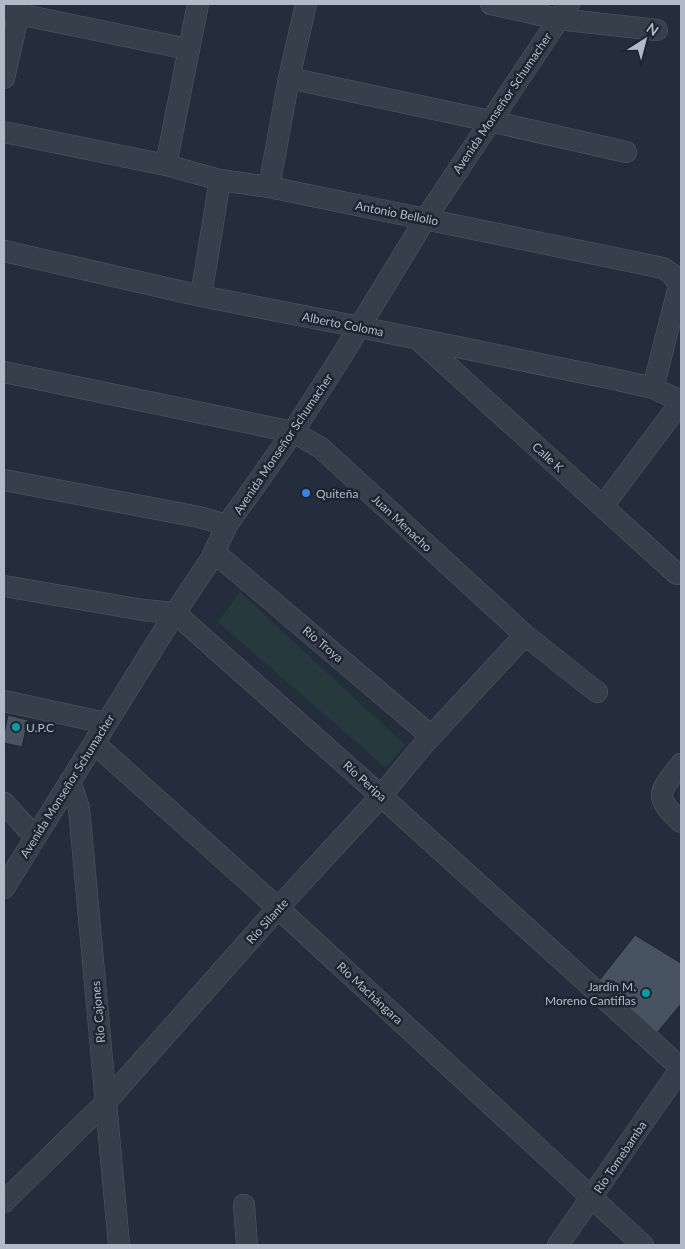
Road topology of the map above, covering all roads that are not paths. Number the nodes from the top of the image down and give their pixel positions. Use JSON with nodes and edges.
{"nodes":[{"id":1,"x":198,"y":4,"type":"edge"},
{"id":2,"x":306,"y":4,"type":"edge"},
{"id":3,"x":491,"y":4,"type":"edge"},
{"id":4,"x":15,"y":10,"type":"edge"},
{"id":5,"x":563,"y":11,"type":"edge"},
{"id":6,"x":657,"y":30,"type":"dead end"},
{"id":7,"x":188,"y":49,"type":"junction"},
{"id":8,"x":4,"y":78,"type":"edge"},
{"id":9,"x":290,"y":78,"type":"junction"},
{"id":10,"x":490,"y":121,"type":"junction"},
{"id":11,"x":4,"y":132,"type":"edge"},
{"id":12,"x":626,"y":152,"type":"dead end"},
{"id":13,"x":166,"y":165,"type":"junction"},
{"id":14,"x":220,"y":180,"type":"junction"},
{"id":15,"x":269,"y":187,"type":"junction"},
{"id":16,"x":426,"y":218,"type":"junction"},
{"id":17,"x":4,"y":251,"type":"edge"},
{"id":18,"x":202,"y":296,"type":"junction"},
{"id":19,"x":360,"y":326,"type":"junction"},
{"id":20,"x":418,"y":340,"type":"junction"},
{"id":21,"x":4,"y":372,"type":"edge"},
{"id":22,"x":653,"y":388,"type":"junction"},
{"id":23,"x":681,"y":402,"type":"edge"},
{"id":24,"x":292,"y":432,"type":"junction"},
{"id":25,"x":4,"y":480,"type":"edge"},
{"id":26,"x":603,"y":506,"type":"junction"},
{"id":27,"x":227,"y":525,"type":"junction"},
{"id":28,"x":214,"y":552,"type":"junction"},
{"id":29,"x":677,"y":574,"type":"dead end"},
{"id":30,"x":4,"y":586,"type":"edge"},
{"id":31,"x":175,"y":613,"type":"junction"},
{"id":32,"x":525,"y":635,"type":"junction"},
{"id":33,"x":597,"y":692,"type":"dead end"},
{"id":34,"x":4,"y":702,"type":"edge"},
{"id":35,"x":106,"y":723,"type":"junction"},
{"id":36,"x":431,"y":736,"type":"junction"},
{"id":37,"x":94,"y":743,"type":"junction"},
{"id":38,"x":681,"y":764,"type":"edge"},
{"id":39,"x":70,"y":781,"type":"junction"},
{"id":40,"x":381,"y":796,"type":"junction"},
{"id":41,"x":4,"y":803,"type":"edge"},
{"id":42,"x":681,"y":822,"type":"edge"},
{"id":43,"x":35,"y":838,"type":"junction"},
{"id":44,"x":4,"y":888,"type":"edge"},
{"id":45,"x":278,"y":908,"type":"junction"},
{"id":46,"x":681,"y":1068,"type":"edge"},
{"id":47,"x":106,"y":1102,"type":"junction"},
{"id":48,"x":591,"y":1199,"type":"junction"},
{"id":49,"x":5,"y":1200,"type":"edge"},
{"id":50,"x":244,"y":1205,"type":"dead end"},
{"id":51,"x":119,"y":1245,"type":"edge"},
{"id":52,"x":247,"y":1245,"type":"edge"},
{"id":53,"x":558,"y":1245,"type":"edge"},
{"id":54,"x":643,"y":1245,"type":"edge"}],
"edges":[{"from":1,"to":7,"type":"street"},
{"from":2,"to":9,"type":"street"},
{"from":3,"to":5,"type":"street"},
{"from":4,"to":7,"type":"street"},
{"from":4,"to":8,"type":"street"},
{"from":5,"to":6,"type":"street"},
{"from":5,"to":10,"type":"street","name":"Avenida Monseñor Schumacher"},
{"from":7,"to":13,"type":"street"},
{"from":9,"to":10,"type":"street"},
{"from":9,"to":15,"type":"street"},
{"from":10,"to":12,"type":"street"},
{"from":10,"to":16,"type":"street","name":"Avenida Monseñor Schumacher"},
{"from":11,"to":13,"type":"street","name":"Antonio Bellolio"},
{"from":13,"to":14,"type":"street","name":"Antonio Bellolio"},
{"from":14,"to":15,"type":"street","name":"Antonio Bellolio"},
{"from":14,"to":18,"type":"street"},
{"from":15,"to":16,"type":"street","name":"Antonio Bellolio"},
{"from":16,"to":19,"type":"street","name":"Avenida Monseñor Schumacher"},
{"from":16,"to":22,"type":"street","name":"Antonio Bellolio"},
{"from":17,"to":18,"type":"street","name":"Alberto Coloma"},
{"from":18,"to":19,"type":"street","name":"Alberto Coloma"},
{"from":19,"to":20,"type":"street","name":"Alberto Coloma"},
{"from":19,"to":24,"type":"street","name":"Avenida Monseñor Schumacher"},
{"from":20,"to":22,"type":"street","name":"Alberto Coloma"},
{"from":20,"to":26,"type":"street","name":"Calle K"},
{"from":21,"to":24,"type":"street","name":"Juan Menacho"},
{"from":22,"to":23,"type":"street","name":"Alberto Coloma"},
{"from":23,"to":26,"type":"street"},
{"from":24,"to":27,"type":"street","name":"Avenida Monseñor Schumacher"},
{"from":24,"to":32,"type":"street","name":"Juan Menacho"},
{"from":25,"to":27,"type":"street"},
{"from":26,"to":29,"type":"street","name":"Calle K"},
{"from":27,"to":28,"type":"street","name":"Avenida Monseñor Schumacher"},
{"from":28,"to":31,"type":"street","name":"Avenida Monseñor Schumacher"},
{"from":28,"to":36,"type":"street","name":"Río Troya"},
{"from":30,"to":31,"type":"street"},
{"from":31,"to":35,"type":"street","name":"Avenida Monseñor Schumacher"},
{"from":31,"to":40,"type":"street","name":"Río Peripa"},
{"from":32,"to":33,"type":"street","name":"Juan Menacho"},
{"from":32,"to":36,"type":"street","name":"Río Silante"},
{"from":34,"to":35,"type":"street"},
{"from":35,"to":37,"type":"street","name":"Avenida Monseñor Schumacher"},
{"from":36,"to":40,"type":"street","name":"Río Silante"},
{"from":37,"to":39,"type":"street","name":"Avenida Monseñor Schumacher"},
{"from":37,"to":45,"type":"street","name":"Río Machángara"},
{"from":38,"to":42,"type":"street"},
{"from":39,"to":43,"type":"street","name":"Avenida Monseñor Schumacher"},
{"from":39,"to":47,"type":"street","name":"Río Cajones"},
{"from":40,"to":45,"type":"street","name":"Río Silante"},
{"from":40,"to":46,"type":"street","name":"Río Peripa"},
{"from":41,"to":43,"type":"street"},
{"from":43,"to":44,"type":"street","name":"Avenida Monseñor Schumacher"},
{"from":45,"to":47,"type":"street","name":"Río Silante"},
{"from":45,"to":48,"type":"street","name":"Río Machángara"},
{"from":46,"to":48,"type":"street","name":"Río Tomebamba"},
{"from":47,"to":49,"type":"street","name":"Río Silante"},
{"from":47,"to":51,"type":"street","name":"Río Cajones"},
{"from":48,"to":53,"type":"street","name":"Río Tomebamba"},
{"from":48,"to":54,"type":"street","name":"Río Machángara"},
{"from":50,"to":52,"type":"street"}]}
